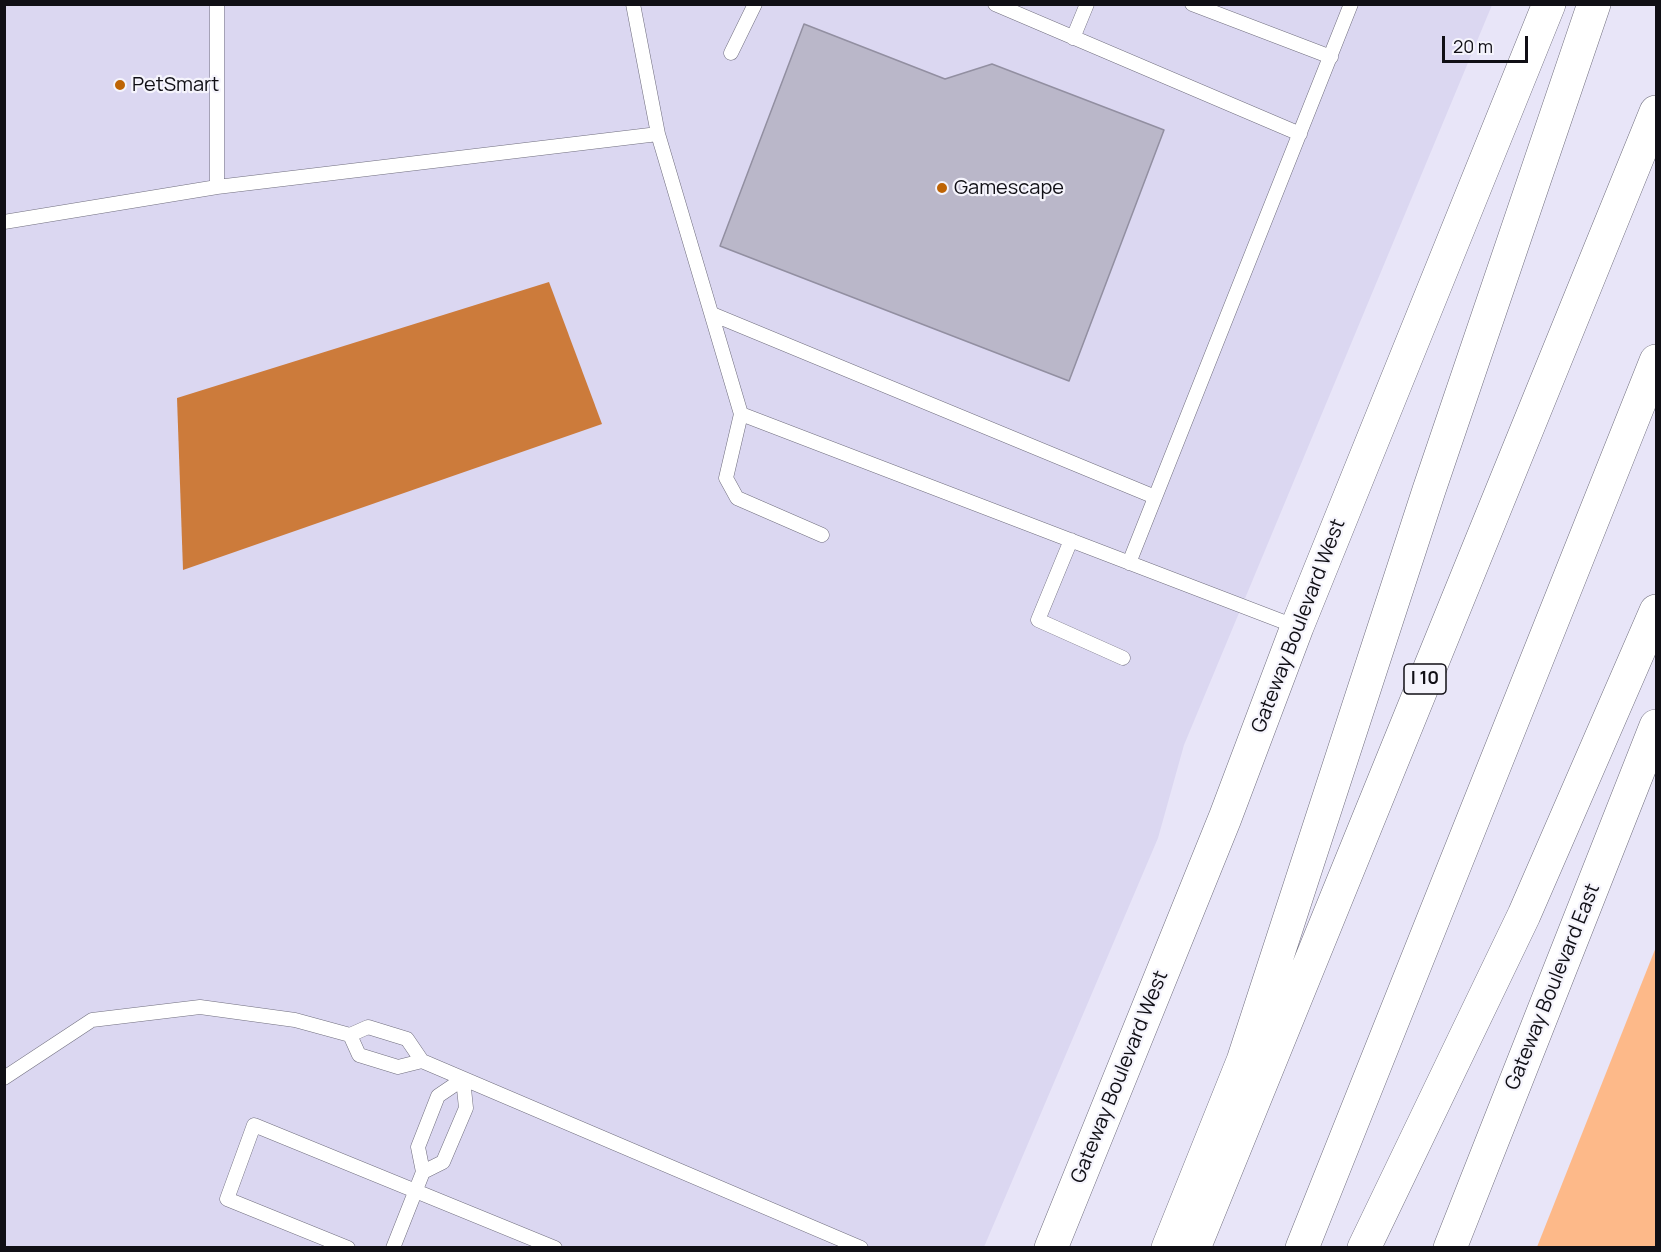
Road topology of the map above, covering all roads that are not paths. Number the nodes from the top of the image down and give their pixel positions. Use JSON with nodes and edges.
{"nodes":[{"id":1,"x":217,"y":4,"type":"edge"},
{"id":2,"x":633,"y":4,"type":"edge"},
{"id":3,"x":754,"y":4,"type":"edge"},
{"id":4,"x":995,"y":4,"type":"edge"},
{"id":5,"x":1087,"y":4,"type":"edge"},
{"id":6,"x":1192,"y":4,"type":"edge"},
{"id":7,"x":1351,"y":4,"type":"edge"},
{"id":8,"x":1549,"y":4,"type":"edge"},
{"id":9,"x":1594,"y":4,"type":"edge"},
{"id":10,"x":1073,"y":38,"type":"junction"},
{"id":11,"x":731,"y":53,"type":"dead end"},
{"id":12,"x":1330,"y":57,"type":"junction"},
{"id":13,"x":1656,"y":112,"type":"edge"},
{"id":14,"x":658,"y":134,"type":"junction"},
{"id":15,"x":1300,"y":134,"type":"junction"},
{"id":16,"x":217,"y":187,"type":"junction"},
{"id":17,"x":4,"y":222,"type":"edge"},
{"id":18,"x":712,"y":314,"type":"junction"},
{"id":19,"x":1656,"y":361,"type":"edge"},
{"id":20,"x":741,"y":414,"type":"junction"},
{"id":21,"x":1155,"y":497,"type":"junction"},
{"id":22,"x":822,"y":536,"type":"dead end"},
{"id":23,"x":1071,"y":540,"type":"junction"},
{"id":24,"x":1129,"y":563,"type":"junction"},
{"id":25,"x":1656,"y":611,"type":"edge"},
{"id":26,"x":1297,"y":627,"type":"junction"},
{"id":27,"x":1123,"y":658,"type":"dead end"},
{"id":28,"x":1656,"y":726,"type":"edge"},
{"id":29,"x":350,"y":1035,"type":"junction"},
{"id":30,"x":422,"y":1061,"type":"junction"},
{"id":31,"x":4,"y":1078,"type":"edge"},
{"id":32,"x":463,"y":1079,"type":"junction"},
{"id":33,"x":423,"y":1172,"type":"junction"},
{"id":34,"x":415,"y":1190,"type":"junction"},
{"id":35,"x":348,"y":1248,"type":"edge"},
{"id":36,"x":393,"y":1248,"type":"edge"},
{"id":37,"x":555,"y":1248,"type":"edge"},
{"id":38,"x":861,"y":1248,"type":"edge"},
{"id":39,"x":1051,"y":1248,"type":"edge"},
{"id":40,"x":1168,"y":1248,"type":"edge"},
{"id":41,"x":1194,"y":1248,"type":"edge"},
{"id":42,"x":1302,"y":1248,"type":"edge"},
{"id":43,"x":1364,"y":1248,"type":"edge"},
{"id":44,"x":1450,"y":1248,"type":"edge"}],
"edges":[{"from":1,"to":16,"type":"lane"},
{"from":2,"to":14,"type":"lane"},
{"from":3,"to":11,"type":"lane"},
{"from":4,"to":10,"type":"lane"},
{"from":5,"to":10,"type":"lane"},
{"from":6,"to":12,"type":"lane"},
{"from":7,"to":12,"type":"lane"},
{"from":8,"to":26,"type":"main road","name":"Gateway Boulevard West"},
{"from":9,"to":40,"type":"main road"},
{"from":10,"to":15,"type":"lane"},
{"from":12,"to":15,"type":"lane"},
{"from":13,"to":41,"type":"main road","number":"I 10"},
{"from":14,"to":16,"type":"lane"},
{"from":14,"to":18,"type":"lane"},
{"from":15,"to":21,"type":"lane"},
{"from":16,"to":17,"type":"lane"},
{"from":18,"to":20,"type":"lane"},
{"from":18,"to":21,"type":"lane"},
{"from":19,"to":42,"type":"main road"},
{"from":20,"to":22,"type":"lane"},
{"from":20,"to":23,"type":"lane"},
{"from":21,"to":24,"type":"lane"},
{"from":23,"to":24,"type":"lane"},
{"from":23,"to":27,"type":"lane"},
{"from":24,"to":26,"type":"lane"},
{"from":25,"to":43,"type":"main road"},
{"from":26,"to":39,"type":"main road","name":"Gateway Boulevard West"},
{"from":28,"to":44,"type":"main road","name":"Gateway Boulevard East"},
{"from":29,"to":30,"type":"lane"},
{"from":29,"to":30,"type":"lane"},
{"from":29,"to":31,"type":"lane"},
{"from":30,"to":32,"type":"lane"},
{"from":32,"to":33,"type":"lane"},
{"from":32,"to":33,"type":"lane"},
{"from":32,"to":38,"type":"lane"},
{"from":33,"to":34,"type":"lane"},
{"from":34,"to":35,"type":"lane"},
{"from":34,"to":36,"type":"lane"},
{"from":34,"to":37,"type":"lane"}]}
